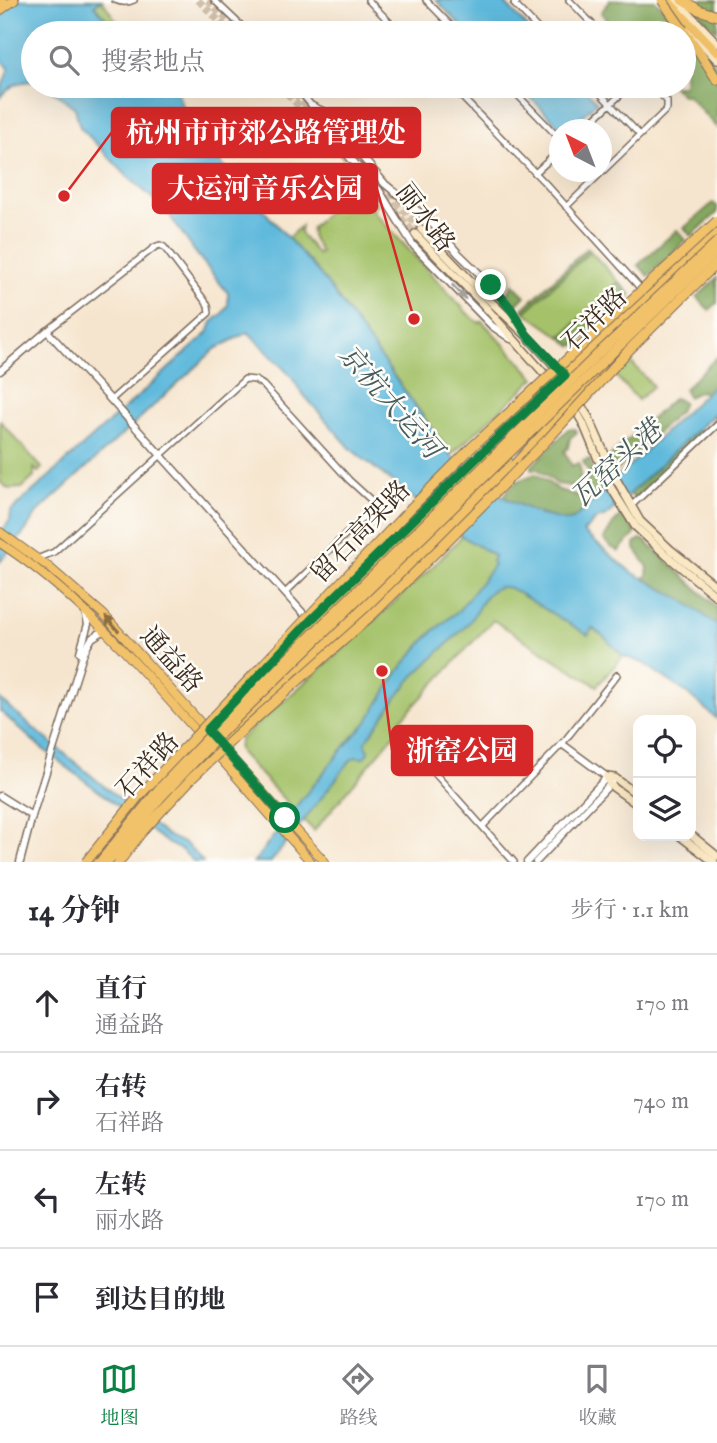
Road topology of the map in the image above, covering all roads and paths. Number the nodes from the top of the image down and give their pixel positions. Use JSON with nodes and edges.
{"nodes":[{"id":1,"x":14,"y":0,"type":"edge"},
{"id":2,"x":115,"y":0,"type":"edge"},
{"id":3,"x":134,"y":0,"type":"edge"},
{"id":4,"x":214,"y":0,"type":"edge"},
{"id":5,"x":368,"y":0,"type":"edge"},
{"id":6,"x":426,"y":0,"type":"edge"},
{"id":7,"x":519,"y":0,"type":"edge"},
{"id":8,"x":569,"y":0,"type":"edge"},
{"id":9,"x":663,"y":0,"type":"edge"},
{"id":10,"x":676,"y":0,"type":"edge"},
{"id":11,"x":682,"y":0,"type":"edge"},
{"id":12,"x":0,"y":10,"type":"edge"},
{"id":13,"x":717,"y":16,"type":"edge"},
{"id":14,"x":236,"y":21,"type":"edge"},
{"id":15,"x":388,"y":21,"type":"edge"},
{"id":16,"x":446,"y":21,"type":"edge"},
{"id":17,"x":530,"y":21,"type":"edge"},
{"id":18,"x":589,"y":21,"type":"edge"},
{"id":19,"x":678,"y":21,"type":"edge"},
{"id":20,"x":682,"y":21,"type":"edge"},
{"id":21,"x":685,"y":21,"type":"edge"},
{"id":22,"x":696,"y":32,"type":"edge"},
{"id":23,"x":696,"y":37,"type":"edge"},
{"id":24,"x":717,"y":43,"type":"edge"},
{"id":25,"x":696,"y":47,"type":"edge"},
{"id":26,"x":698,"y":50,"type":"junction"},
{"id":27,"x":717,"y":52,"type":"edge"},
{"id":28,"x":717,"y":60,"type":"edge"},
{"id":29,"x":717,"y":72,"type":"edge"},
{"id":30,"x":717,"y":80,"type":"edge"},
{"id":31,"x":305,"y":98,"type":"edge"},
{"id":32,"x":463,"y":98,"type":"edge"},
{"id":33,"x":520,"y":98,"type":"edge"},
{"id":34,"x":604,"y":98,"type":"edge"},
{"id":35,"x":617,"y":98,"type":"edge"},
{"id":36,"x":663,"y":98,"type":"edge"},
{"id":37,"x":610,"y":104,"type":"junction"},
{"id":38,"x":312,"y":106,"type":"junction"},
{"id":39,"x":594,"y":119,"type":"edge"},
{"id":40,"x":549,"y":128,"type":"edge"},
{"id":41,"x":640,"y":135,"type":"junction"},
{"id":42,"x":549,"y":160,"type":"edge"},
{"id":43,"x":535,"y":173,"type":"junction"},
{"id":44,"x":566,"y":207,"type":"junction"},
{"id":45,"x":717,"y":221,"type":"edge"},
{"id":46,"x":717,"y":230,"type":"edge"},
{"id":47,"x":717,"y":242,"type":"edge"},
{"id":48,"x":717,"y":252,"type":"edge"},
{"id":49,"x":717,"y":261,"type":"edge"},
{"id":50,"x":681,"y":285,"type":"junction"},
{"id":51,"x":648,"y":296,"type":"junction"},
{"id":52,"x":47,"y":331,"type":"junction"},
{"id":53,"x":527,"y":335,"type":"junction"},
{"id":54,"x":518,"y":343,"type":"junction"},
{"id":55,"x":0,"y":372,"type":"edge"},
{"id":56,"x":565,"y":375,"type":"junction"},
{"id":57,"x":555,"y":385,"type":"junction"},
{"id":58,"x":111,"y":400,"type":"junction"},
{"id":59,"x":574,"y":400,"type":"junction"},
{"id":60,"x":530,"y":421,"type":"junction"},
{"id":61,"x":717,"y":425,"type":"edge"},
{"id":62,"x":529,"y":434,"type":"junction"},
{"id":63,"x":160,"y":455,"type":"junction"},
{"id":64,"x":624,"y":501,"type":"junction"},
{"id":65,"x":631,"y":506,"type":"junction"},
{"id":66,"x":0,"y":532,"type":"edge"},
{"id":67,"x":0,"y":543,"type":"edge"},
{"id":68,"x":13,"y":546,"type":"junction"},
{"id":69,"x":54,"y":552,"type":"junction"},
{"id":70,"x":37,"y":559,"type":"junction"},
{"id":71,"x":50,"y":568,"type":"junction"},
{"id":72,"x":717,"y":587,"type":"edge"},
{"id":73,"x":285,"y":593,"type":"junction"},
{"id":74,"x":717,"y":597,"type":"edge"},
{"id":75,"x":84,"y":609,"type":"junction"},
{"id":76,"x":310,"y":621,"type":"junction"},
{"id":77,"x":105,"y":630,"type":"junction"},
{"id":78,"x":127,"y":654,"type":"junction"},
{"id":79,"x":144,"y":659,"type":"junction"},
{"id":80,"x":79,"y":664,"type":"junction"},
{"id":81,"x":617,"y":676,"type":"dead end"},
{"id":82,"x":240,"y":695,"type":"junction"},
{"id":83,"x":262,"y":702,"type":"junction"},
{"id":84,"x":397,"y":731,"type":"dead end"},
{"id":85,"x":204,"y":733,"type":"junction"},
{"id":86,"x":562,"y":744,"type":"junction"},
{"id":87,"x":215,"y":746,"type":"junction"},
{"id":88,"x":611,"y":780,"type":"junction"},
{"id":89,"x":633,"y":792,"type":"edge"},
{"id":90,"x":0,"y":796,"type":"edge"},
{"id":91,"x":633,"y":800,"type":"edge"},
{"id":92,"x":32,"y":816,"type":"junction"},
{"id":93,"x":483,"y":826,"type":"junction"},
{"id":94,"x":696,"y":839,"type":"edge"},
{"id":95,"x":687,"y":841,"type":"edge"},
{"id":96,"x":717,"y":856,"type":"edge"},
{"id":97,"x":20,"y":862,"type":"edge"},
{"id":98,"x":86,"y":862,"type":"edge"},
{"id":99,"x":93,"y":862,"type":"edge"},
{"id":100,"x":100,"y":862,"type":"edge"},
{"id":101,"x":110,"y":862,"type":"edge"},
{"id":102,"x":119,"y":862,"type":"edge"},
{"id":103,"x":311,"y":862,"type":"edge"},
{"id":104,"x":325,"y":862,"type":"edge"},
{"id":105,"x":514,"y":862,"type":"edge"},
{"id":106,"x":527,"y":862,"type":"edge"},
{"id":107,"x":536,"y":862,"type":"edge"},
{"id":108,"x":714,"y":862,"type":"edge"}],
"edges":[{"from":1,"to":12,"type":"highway"},
{"from":2,"to":3,"type":"street"},
{"from":4,"to":14,"type":"street"},
{"from":5,"to":15,"type":"street"},
{"from":6,"to":16,"type":"street"},
{"from":7,"to":17,"type":"street"},
{"from":8,"to":18,"type":"street"},
{"from":9,"to":19,"type":"highway","bridge":true},
{"from":9,"to":20,"type":"main road"},
{"from":9,"to":21,"type":"highway"},
{"from":10,"to":24,"type":"highway"},
{"from":11,"to":13,"type":"highway"},
{"from":22,"to":27,"type":"highway"},
{"from":23,"to":28,"type":"main road"},
{"from":25,"to":26,"type":"highway","bridge":true},
{"from":26,"to":29,"type":"highway"},
{"from":26,"to":30,"type":"highway"},
{"from":31,"to":38,"type":"street","name":"丽水路"},
{"from":32,"to":43,"type":"street"},
{"from":33,"to":40,"type":"street"},
{"from":34,"to":37,"type":"street"},
{"from":35,"to":37,"type":"street"},
{"from":36,"to":41,"type":"street"},
{"from":37,"to":39,"type":"street"},
{"from":37,"to":41,"type":"street"},
{"from":38,"to":53,"type":"street","name":"丽水路"},
{"from":38,"to":54,"type":"street","name":"丽水路","one_way":true},
{"from":41,"to":44,"type":"street"},
{"from":42,"to":43,"type":"street"},
{"from":43,"to":44,"type":"street"},
{"from":44,"to":51,"type":"street"},
{"from":45,"to":98,"type":"highway","name":"留石高架路","bridge":true},
{"from":46,"to":51,"type":"main road","name":"石祥路"},
{"from":47,"to":60,"type":"highway","name":"留石高架路","bridge":true},
{"from":48,"to":50,"type":"highway","name":"留石高架路","bridge":true},
{"from":48,"to":59,"type":"main road","name":"石祥路"},
{"from":49,"to":50,"type":"highway","bridge":true},
{"from":49,"to":102,"type":"highway","bridge":true},
{"from":50,"to":62,"type":"highway","name":"留石高架路","bridge":true},
{"from":51,"to":56,"type":"main road","name":"石祥路"},
{"from":52,"to":55,"type":"street"},
{"from":52,"to":58,"type":"street"},
{"from":52,"to":58,"type":"street"},
{"from":53,"to":54,"type":"main road","name":"丽水路"},
{"from":53,"to":56,"type":"main road","name":"丽水路"},
{"from":54,"to":57,"type":"main road","name":"丽水路"},
{"from":56,"to":57,"type":"main road","name":"石祥路"},
{"from":56,"to":59,"type":"main road","name":"丽水路"},
{"from":57,"to":59,"type":"main road","name":"丽水路"},
{"from":57,"to":76,"type":"main road","name":"石祥路"},
{"from":58,"to":63,"type":"street"},
{"from":59,"to":64,"type":"main road","name":"丽水路"},
{"from":59,"to":83,"type":"main road","name":"石祥路"},
{"from":60,"to":82,"type":"highway","bridge":true},
{"from":60,"to":100,"type":"highway","name":"留石高架路","bridge":true},
{"from":61,"to":65,"type":"street"},
{"from":62,"to":83,"type":"highway","bridge":true},
{"from":62,"to":101,"type":"highway","name":"留石高架路","bridge":true},
{"from":63,"to":69,"type":"street"},
{"from":63,"to":73,"type":"street"},
{"from":63,"to":73,"type":"street"},
{"from":64,"to":65,"type":"main road","name":"丽水路"},
{"from":64,"to":74,"type":"main road","name":"丽水路"},
{"from":65,"to":72,"type":"main road","name":"丽水路"},
{"from":66,"to":68,"type":"main road","name":"通益路"},
{"from":67,"to":68,"type":"main road","name":"通益路"},
{"from":68,"to":70,"type":"main road","name":"通益路"},
{"from":68,"to":75,"type":"main road","name":"通益路"},
{"from":69,"to":70,"type":"street"},
{"from":69,"to":71,"type":"street"},
{"from":70,"to":71,"type":"main road","name":"通益路"},
{"from":79,"to":71,"type":"main road","name":"通益路","one_way":true},
{"from":73,"to":76,"type":"street"},
{"from":75,"to":77,"type":"main road","name":"通益路"},
{"from":75,"to":80,"type":"street"},
{"from":76,"to":82,"type":"main road","name":"石祥路"},
{"from":77,"to":78,"type":"main road","name":"通益路"},
{"from":77,"to":80,"type":"street"},
{"from":78,"to":79,"type":"main road"},
{"from":78,"to":85,"type":"main road","name":"通益路"},
{"from":79,"to":85,"type":"main road","name":"通益路"},
{"from":80,"to":92,"type":"street"},
{"from":81,"to":86,"type":"street"},
{"from":82,"to":85,"type":"main road","name":"石祥路"},
{"from":83,"to":87,"type":"main road","name":"石祥路"},
{"from":84,"to":93,"type":"street"},
{"from":85,"to":87,"type":"main road","name":"通益路"},
{"from":85,"to":99,"type":"main road","name":"石祥路","bridge":true},
{"from":86,"to":88,"type":"street"},
{"from":86,"to":93,"type":"street"},
{"from":87,"to":101,"type":"main road","name":"石祥路","bridge":true},
{"from":87,"to":103,"type":"main road","name":"通益路"},
{"from":87,"to":104,"type":"main road","name":"通益路"},
{"from":88,"to":89,"type":"main road"},
{"from":88,"to":91,"type":"main road"},
{"from":88,"to":106,"type":"street"},
{"from":88,"to":107,"type":"street"},
{"from":90,"to":92,"type":"street"},
{"from":92,"to":97,"type":"street"},
{"from":93,"to":105,"type":"street"},
{"from":94,"to":96,"type":"main road"},
{"from":95,"to":108,"type":"main road"}]}
